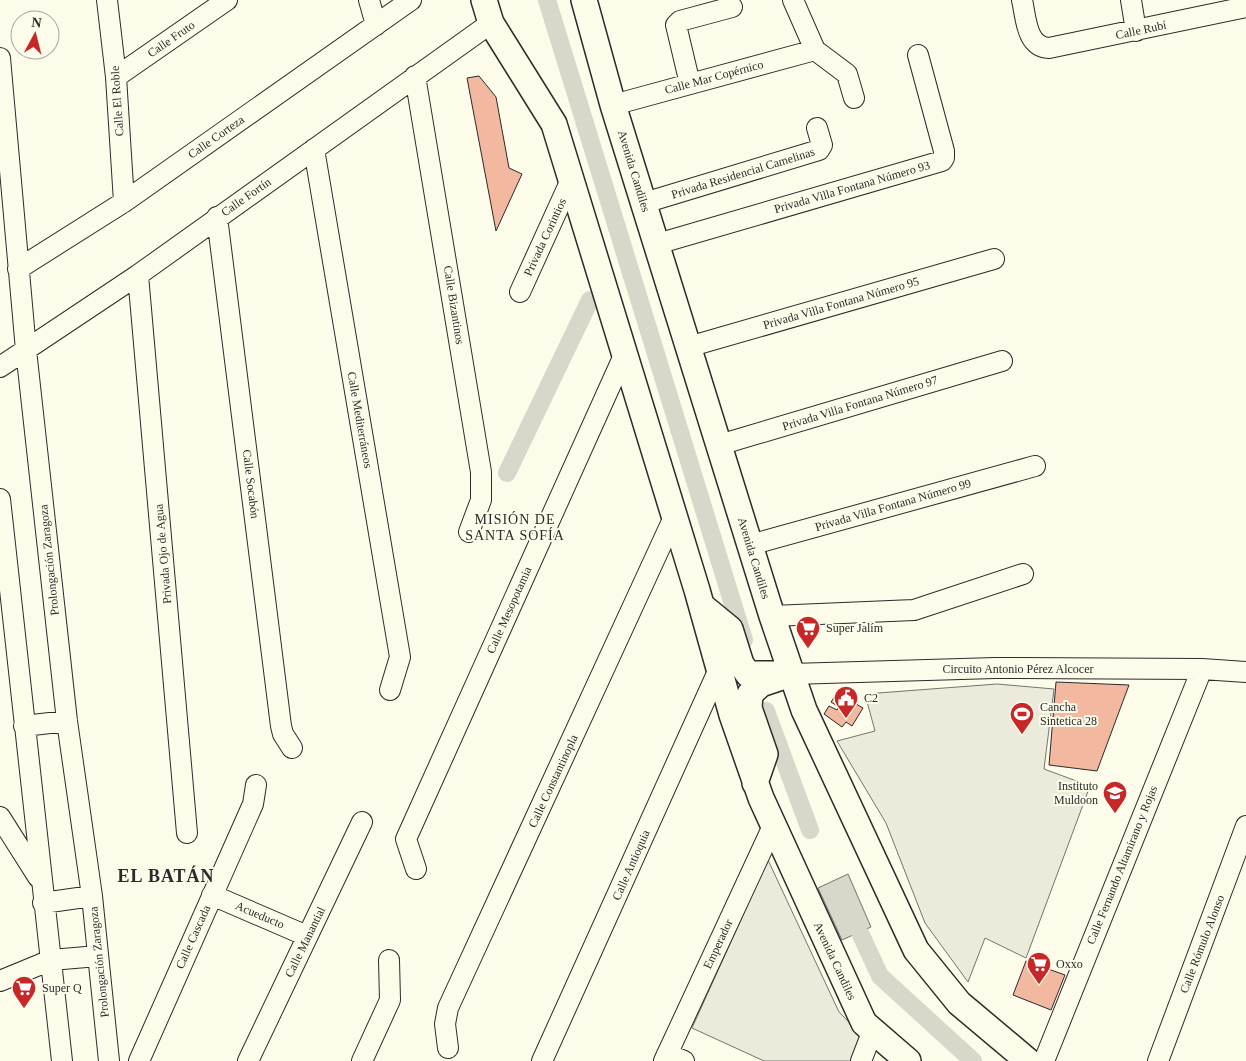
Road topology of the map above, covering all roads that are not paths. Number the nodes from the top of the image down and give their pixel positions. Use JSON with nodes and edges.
{"nodes":[{"id":1,"x":107,"y":0,"type":"edge"},
{"id":2,"x":227,"y":0,"type":"edge"},
{"id":3,"x":369,"y":0,"type":"edge"},
{"id":4,"x":411,"y":0,"type":"edge"},
{"id":5,"x":584,"y":0,"type":"edge"},
{"id":6,"x":793,"y":0,"type":"edge"},
{"id":7,"x":1022,"y":0,"type":"edge"},
{"id":8,"x":1131,"y":0,"type":"edge"},
{"id":9,"x":1243,"y":5,"type":"edge"},
{"id":10,"x":732,"y":7,"type":"dead end"},
{"id":11,"x":487,"y":12,"type":"edge"},
{"id":12,"x":376,"y":25,"type":"junction"},
{"id":13,"x":1136,"y":31,"type":"junction"},
{"id":14,"x":815,"y":50,"type":"junction"},
{"id":15,"x":918,"y":55,"type":"dead end"},
{"id":16,"x":0,"y":58,"type":"edge"},
{"id":17,"x":415,"y":76,"type":"junction"},
{"id":18,"x":116,"y":78,"type":"junction"},
{"id":19,"x":690,"y":84,"type":"junction"},
{"id":20,"x":854,"y":98,"type":"dead end"},
{"id":21,"x":613,"y":105,"type":"junction"},
{"id":22,"x":817,"y":128,"type":"dead end"},
{"id":23,"x":314,"y":149,"type":"junction"},
{"id":24,"x":570,"y":182,"type":"junction"},
{"id":25,"x":124,"y":202,"type":"junction"},
{"id":26,"x":644,"y":203,"type":"junction"},
{"id":27,"x":217,"y":217,"type":"junction"},
{"id":28,"x":657,"y":244,"type":"junction"},
{"id":29,"x":994,"y":260,"type":"dead end"},
{"id":30,"x":18,"y":269,"type":"junction"},
{"id":31,"x":138,"y":275,"type":"junction"},
{"id":32,"x":520,"y":292,"type":"dead end"},
{"id":33,"x":688,"y":347,"type":"junction"},
{"id":34,"x":26,"y":350,"type":"junction"},
{"id":35,"x":625,"y":353,"type":"junction"},
{"id":36,"x":1002,"y":361,"type":"dead end"},
{"id":37,"x":0,"y":368,"type":"edge"},
{"id":38,"x":719,"y":445,"type":"junction"},
{"id":39,"x":1035,"y":466,"type":"dead end"},
{"id":40,"x":0,"y":499,"type":"edge"},
{"id":41,"x":674,"y":517,"type":"junction"},
{"id":42,"x":469,"y":532,"type":"dead end"},
{"id":43,"x":750,"y":545,"type":"junction"},
{"id":44,"x":1023,"y":574,"type":"dead end"},
{"id":45,"x":702,"y":606,"type":"junction"},
{"id":46,"x":0,"y":608,"type":"edge"},
{"id":47,"x":772,"y":616,"type":"junction"},
{"id":48,"x":14,"y":632,"type":"junction"},
{"id":49,"x":719,"y":669,"type":"junction"},
{"id":50,"x":1202,"y":669,"type":"junction"},
{"id":51,"x":1246,"y":672,"type":"edge"},
{"id":52,"x":791,"y":674,"type":"junction"},
{"id":53,"x":390,"y":690,"type":"dead end"},
{"id":54,"x":67,"y":721,"type":"junction"},
{"id":55,"x":24,"y":726,"type":"junction"},
{"id":56,"x":292,"y":748,"type":"dead end"},
{"id":57,"x":755,"y":783,"type":"junction"},
{"id":58,"x":256,"y":785,"type":"dead end"},
{"id":59,"x":0,"y":817,"type":"edge"},
{"id":60,"x":362,"y":822,"type":"dead end"},
{"id":61,"x":773,"y":826,"type":"junction"},
{"id":62,"x":1246,"y":826,"type":"edge"},
{"id":63,"x":187,"y":833,"type":"dead end"},
{"id":64,"x":416,"y":869,"type":"dead end"},
{"id":65,"x":41,"y":882,"type":"junction"},
{"id":66,"x":212,"y":894,"type":"junction"},
{"id":67,"x":92,"y":896,"type":"junction"},
{"id":68,"x":43,"y":903,"type":"junction"},
{"id":69,"x":307,"y":936,"type":"junction"},
{"id":70,"x":98,"y":956,"type":"junction"},
{"id":71,"x":51,"y":960,"type":"junction"},
{"id":72,"x":389,"y":960,"type":"dead end"},
{"id":73,"x":0,"y":981,"type":"edge"},
{"id":74,"x":868,"y":1027,"type":"junction"},
{"id":75,"x":448,"y":1048,"type":"dead end"},
{"id":76,"x":671,"y":1059,"type":"edge"},
{"id":77,"x":62,"y":1061,"type":"edge"},
{"id":78,"x":109,"y":1061,"type":"edge"},
{"id":79,"x":139,"y":1061,"type":"edge"},
{"id":80,"x":248,"y":1061,"type":"edge"},
{"id":81,"x":362,"y":1061,"type":"edge"},
{"id":82,"x":542,"y":1061,"type":"edge"},
{"id":83,"x":861,"y":1061,"type":"edge"},
{"id":84,"x":908,"y":1061,"type":"edge"},
{"id":85,"x":1028,"y":1061,"type":"edge"},
{"id":86,"x":1044,"y":1061,"type":"edge"},
{"id":87,"x":1158,"y":1061,"type":"edge"}],
"edges":[{"from":1,"to":18,"type":"street","name":"Calle El Roble"},
{"from":2,"to":18,"type":"street","name":"Calle Fruto"},
{"from":3,"to":12,"type":"street"},
{"from":4,"to":12,"type":"street","name":"Calle Corteza"},
{"from":5,"to":21,"type":"main road","name":"Avenida Candiles"},
{"from":6,"to":14,"type":"street"},
{"from":7,"to":13,"type":"street","name":"Calle Rubí"},
{"from":8,"to":13,"type":"street"},
{"from":9,"to":13,"type":"street","name":"Calle Rubí"},
{"from":10,"to":19,"type":"street"},
{"from":11,"to":17,"type":"street","name":"Calle Fortín"},
{"from":11,"to":24,"type":"main road","name":"Avenida Candiles"},
{"from":12,"to":25,"type":"street","name":"Calle Corteza"},
{"from":14,"to":19,"type":"street","name":"Calle Mar Copérnico"},
{"from":14,"to":20,"type":"street"},
{"from":15,"to":28,"type":"street","name":"Privada Villa Fontana Número 93"},
{"from":16,"to":30,"type":"street","name":"Prolongación Zaragoza"},
{"from":17,"to":23,"type":"street","name":"Calle Fortín"},
{"from":17,"to":42,"type":"street","name":"Calle Bizantinos"},
{"from":18,"to":25,"type":"street","name":"Calle El Roble"},
{"from":19,"to":21,"type":"street","name":"Calle Mar Copérnico"},
{"from":21,"to":26,"type":"main road","name":"Avenida Candiles"},
{"from":22,"to":26,"type":"street","name":"Privada Residencial Camelinas"},
{"from":23,"to":27,"type":"street","name":"Calle Fortín"},
{"from":23,"to":53,"type":"street","name":"Calle Mediterráneos"},
{"from":24,"to":32,"type":"street","name":"Privada Corintios"},
{"from":24,"to":35,"type":"main road","name":"Avenida Candiles"},
{"from":25,"to":30,"type":"street","name":"Calle Corteza"},
{"from":26,"to":28,"type":"main road","name":"Avenida Candiles"},
{"from":27,"to":31,"type":"street","name":"Calle Fortín"},
{"from":27,"to":56,"type":"street","name":"Calle Socabón"},
{"from":28,"to":33,"type":"main road","name":"Avenida Candiles"},
{"from":29,"to":33,"type":"street","name":"Privada Villa Fontana Número 95"},
{"from":30,"to":34,"type":"street","name":"Prolongación Zaragoza"},
{"from":31,"to":34,"type":"street","name":"Calle Fortín"},
{"from":31,"to":63,"type":"street","name":"Privada Ojo de Agua"},
{"from":33,"to":38,"type":"main road","name":"Avenida Candiles"},
{"from":34,"to":37,"type":"street","name":"Calle Fortín"},
{"from":34,"to":54,"type":"street","name":"Prolongación Zaragoza"},
{"from":35,"to":41,"type":"main road","name":"Avenida Candiles"},
{"from":35,"to":64,"type":"street","name":"Calle Mesopotamia"},
{"from":36,"to":38,"type":"street","name":"Privada Villa Fontana Número 97"},
{"from":38,"to":43,"type":"main road","name":"Avenida Candiles"},
{"from":39,"to":43,"type":"street","name":"Privada Villa Fontana Número 99"},
{"from":40,"to":48,"type":"street"},
{"from":41,"to":45,"type":"main road","name":"Avenida Candiles"},
{"from":41,"to":75,"type":"street","name":"Calle Constantinopla"},
{"from":43,"to":47,"type":"main road","name":"Avenida Candiles"},
{"from":44,"to":47,"type":"street"},
{"from":45,"to":49,"type":"main road","name":"Avenida Candiles"},
{"from":45,"to":52,"type":"main road"},
{"from":46,"to":48,"type":"street"},
{"from":47,"to":52,"type":"main road","name":"Avenida Candiles"},
{"from":48,"to":55,"type":"street"},
{"from":49,"to":57,"type":"main road","name":"Avenida Candiles"},
{"from":49,"to":82,"type":"street","name":"Calle Antioquia"},
{"from":50,"to":51,"type":"street","name":"Circuito Antonio Pérez Alcocer"},
{"from":50,"to":52,"type":"street","name":"Circuito Antonio Pérez Alcocer"},
{"from":50,"to":86,"type":"street","name":"Calle Fernando Altamirano y Rojas"},
{"from":52,"to":57,"type":"main road"},
{"from":52,"to":85,"type":"main road","name":"Avenida Candiles"},
{"from":54,"to":55,"type":"street"},
{"from":54,"to":67,"type":"street","name":"Prolongación Zaragoza"},
{"from":55,"to":65,"type":"street"},
{"from":57,"to":61,"type":"main road","name":"Avenida Candiles"},
{"from":58,"to":66,"type":"street","name":"Calle Cascada"},
{"from":59,"to":65,"type":"street"},
{"from":60,"to":69,"type":"street","name":"Calle Manantial"},
{"from":61,"to":74,"type":"main road","name":"Avenida Candiles"},
{"from":61,"to":76,"type":"street","name":"Emperador"},
{"from":62,"to":87,"type":"street","name":"Calle Rómulo Alonso"},
{"from":65,"to":68,"type":"street"},
{"from":66,"to":69,"type":"street","name":"Acueducto"},
{"from":66,"to":79,"type":"street","name":"Calle Cascada"},
{"from":67,"to":68,"type":"street"},
{"from":67,"to":70,"type":"street","name":"Prolongación Zaragoza"},
{"from":68,"to":71,"type":"street"},
{"from":69,"to":80,"type":"street","name":"Calle Manantial"},
{"from":70,"to":71,"type":"street"},
{"from":70,"to":78,"type":"street","name":"Prolongación Zaragoza"},
{"from":71,"to":73,"type":"street"},
{"from":71,"to":77,"type":"street"},
{"from":72,"to":81,"type":"street"},
{"from":74,"to":83,"type":"street"},
{"from":74,"to":84,"type":"main road","name":"Avenida Candiles"}]}
